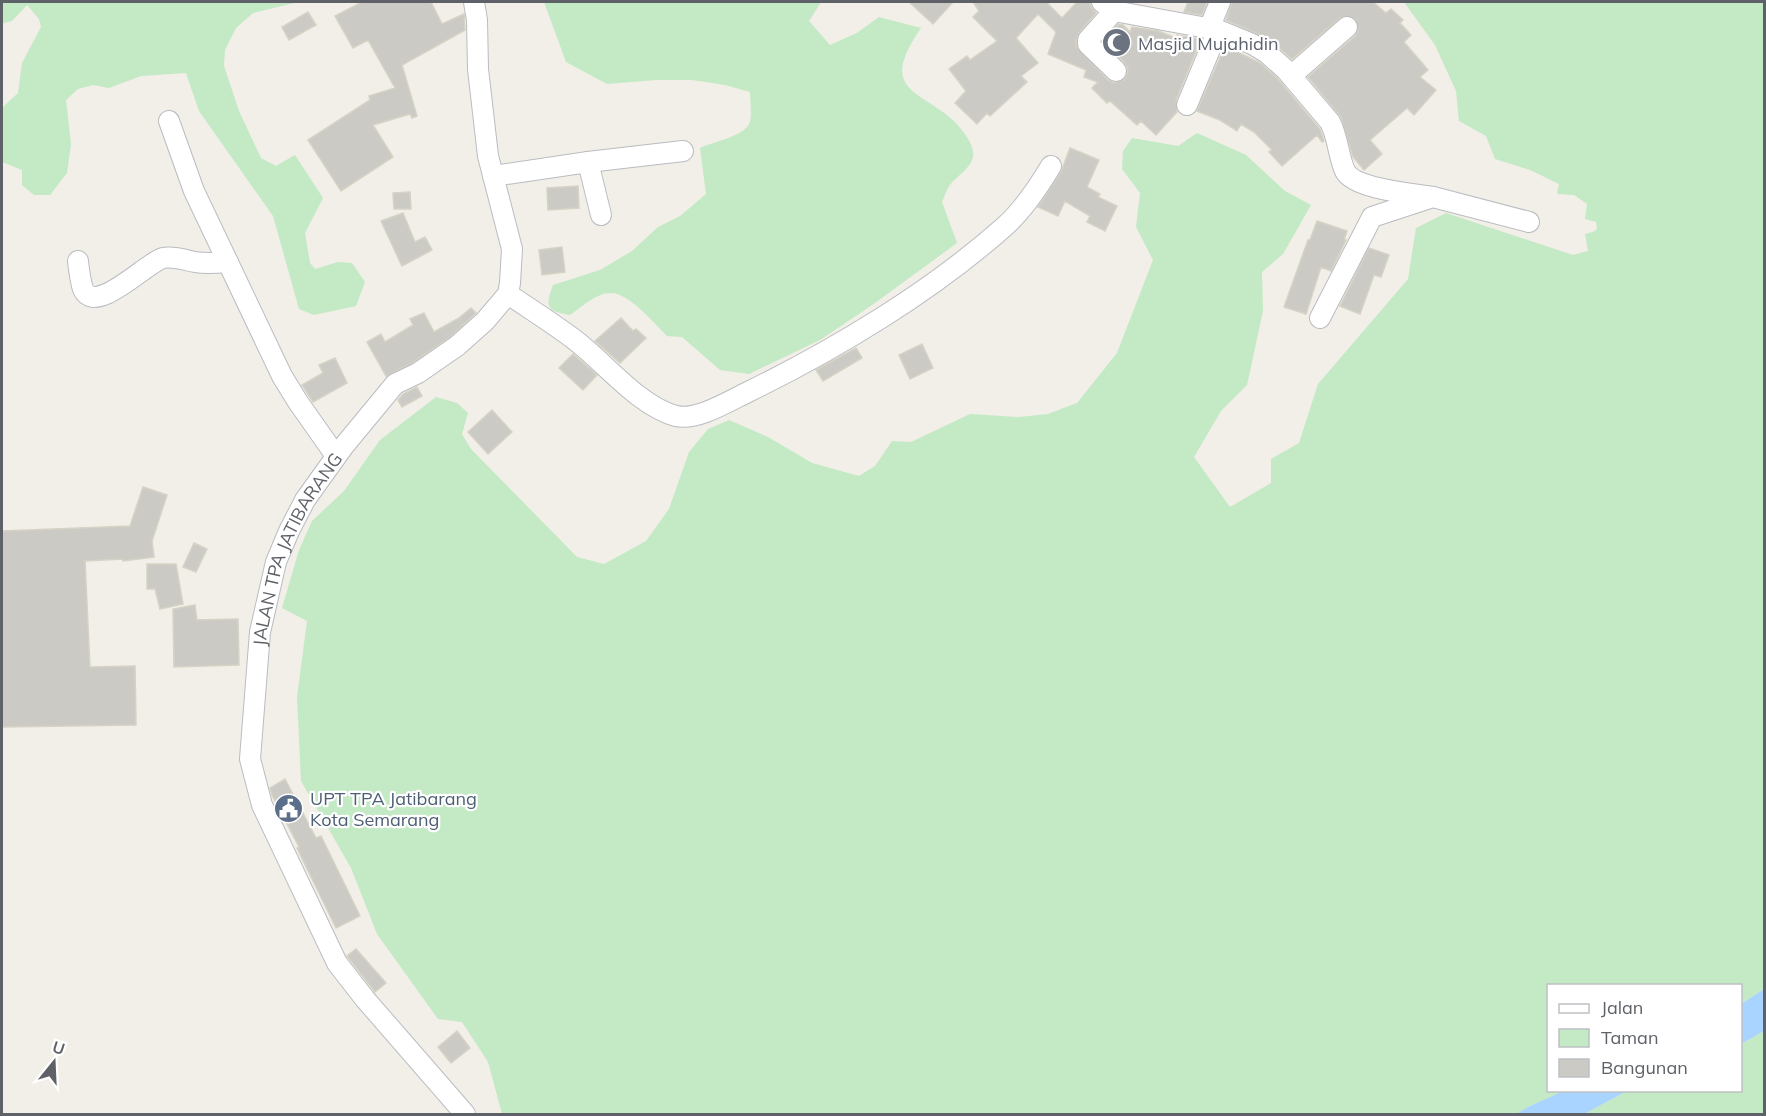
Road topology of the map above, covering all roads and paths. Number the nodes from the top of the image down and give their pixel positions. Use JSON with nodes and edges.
{"nodes":[{"id":1,"x":474,"y":2,"type":"edge"},
{"id":2,"x":1220,"y":2,"type":"edge"},
{"id":3,"x":1108,"y":6,"type":"edge"},
{"id":4,"x":1347,"y":27,"type":"dead end"},
{"id":5,"x":1213,"y":30,"type":"junction"},
{"id":6,"x":1116,"y":71,"type":"dead end"},
{"id":7,"x":1291,"y":76,"type":"junction"},
{"id":8,"x":1187,"y":105,"type":"dead end"},
{"id":9,"x":169,"y":121,"type":"dead end"},
{"id":10,"x":683,"y":151,"type":"dead end"},
{"id":11,"x":588,"y":162,"type":"junction"},
{"id":12,"x":1051,"y":166,"type":"dead end"},
{"id":13,"x":493,"y":176,"type":"junction"},
{"id":14,"x":1433,"y":197,"type":"junction"},
{"id":15,"x":600,"y":215,"type":"dead end"},
{"id":16,"x":1529,"y":222,"type":"dead end"},
{"id":17,"x":78,"y":261,"type":"dead end"},
{"id":18,"x":228,"y":262,"type":"junction"},
{"id":19,"x":508,"y":294,"type":"junction"},
{"id":20,"x":1320,"y":318,"type":"dead end"},
{"id":21,"x":336,"y":456,"type":"junction"},
{"id":22,"x":465,"y":1114,"type":"edge"}],
"edges":[{"from":1,"to":13,"type":"street"},
{"from":2,"to":5,"type":"street"},
{"from":3,"to":5,"type":"street"},
{"from":3,"to":6,"type":"street"},
{"from":4,"to":7,"type":"street"},
{"from":5,"to":7,"type":"street"},
{"from":5,"to":8,"type":"street"},
{"from":7,"to":14,"type":"street"},
{"from":9,"to":18,"type":"street"},
{"from":10,"to":11,"type":"street"},
{"from":11,"to":13,"type":"street"},
{"from":11,"to":15,"type":"street"},
{"from":12,"to":19,"type":"street"},
{"from":13,"to":19,"type":"street"},
{"from":14,"to":16,"type":"street"},
{"from":14,"to":20,"type":"street"},
{"from":17,"to":18,"type":"street"},
{"from":18,"to":21,"type":"street"},
{"from":19,"to":21,"type":"street","name":"JALAN TPA JATIBARANG"},
{"from":21,"to":22,"type":"street","name":"JALAN TPA JATIBARANG"}]}
